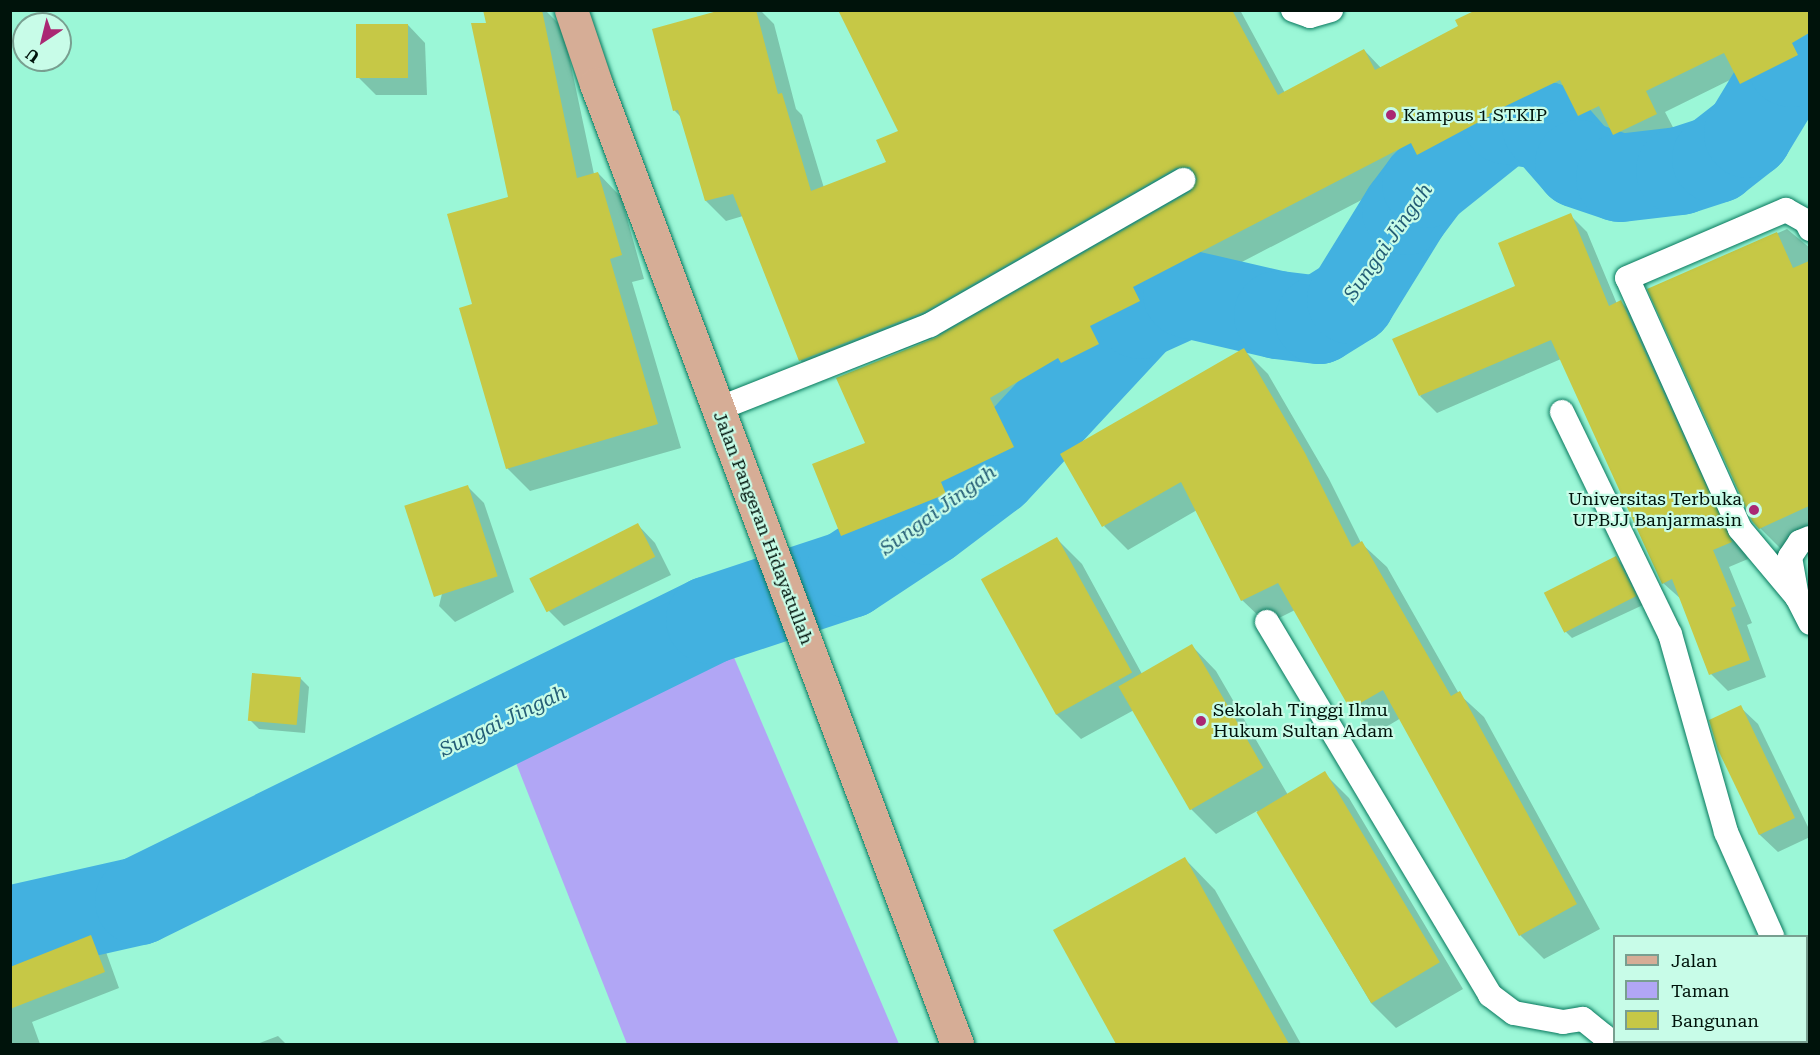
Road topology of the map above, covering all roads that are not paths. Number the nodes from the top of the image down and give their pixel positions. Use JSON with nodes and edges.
{"nodes":[{"id":1,"x":571,"y":10,"type":"edge"},
{"id":2,"x":1293,"y":10,"type":"edge"},
{"id":3,"x":1331,"y":10,"type":"edge"},
{"id":4,"x":1183,"y":180,"type":"dead end"},
{"id":5,"x":1809,"y":229,"type":"edge"},
{"id":6,"x":718,"y":409,"type":"junction"},
{"id":7,"x":1562,"y":412,"type":"dead end"},
{"id":8,"x":1809,"y":538,"type":"edge"},
{"id":9,"x":1797,"y":597,"type":"junction"},
{"id":10,"x":1267,"y":622,"type":"dead end"},
{"id":11,"x":1809,"y":623,"type":"edge"},
{"id":12,"x":1772,"y":935,"type":"edge"},
{"id":13,"x":957,"y":1044,"type":"edge"},
{"id":14,"x":1607,"y":1044,"type":"edge"}],
"edges":[{"from":1,"to":6,"type":"main road","name":"Jalan Pangeran Hidayatullah"},
{"from":2,"to":3,"type":"lane"},
{"from":4,"to":6,"type":"lane"},
{"from":5,"to":9,"type":"lane"},
{"from":6,"to":13,"type":"main road","name":"Jalan Pangeran Hidayatullah"},
{"from":7,"to":12,"type":"lane"},
{"from":8,"to":9,"type":"lane"},
{"from":9,"to":11,"type":"lane"},
{"from":10,"to":14,"type":"lane"}]}
